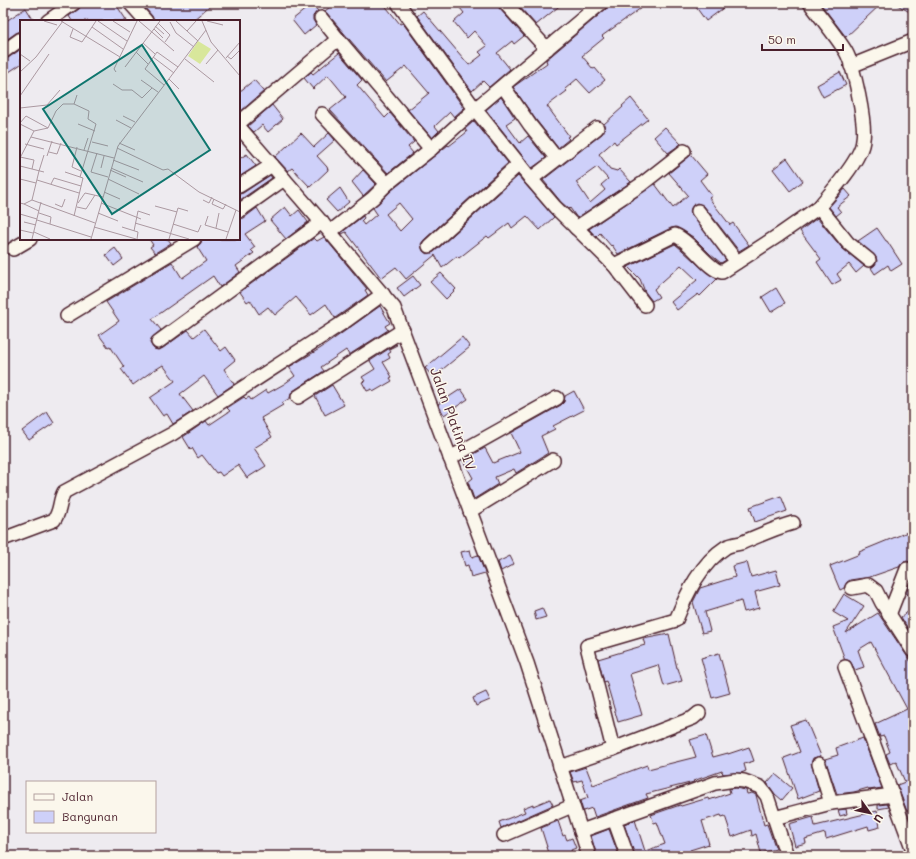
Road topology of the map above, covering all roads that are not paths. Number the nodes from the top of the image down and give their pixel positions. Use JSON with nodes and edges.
{"nodes":[{"id":1,"x":74,"y":3,"type":"edge"},
{"id":2,"x":398,"y":3,"type":"edge"},
{"id":3,"x":505,"y":3,"type":"edge"},
{"id":4,"x":601,"y":3,"type":"edge"},
{"id":5,"x":810,"y":3,"type":"edge"},
{"id":6,"x":137,"y":5,"type":"edge"},
{"id":7,"x":321,"y":18,"type":"dead end"},
{"id":8,"x":49,"y":20,"type":"edge"},
{"id":9,"x":145,"y":20,"type":"edge"},
{"id":10,"x":338,"y":39,"type":"junction"},
{"id":11,"x":20,"y":41,"type":"edge"},
{"id":12,"x":913,"y":41,"type":"edge"},
{"id":13,"x":547,"y":49,"type":"junction"},
{"id":14,"x":3,"y":52,"type":"edge"},
{"id":15,"x":851,"y":66,"type":"junction"},
{"id":16,"x":503,"y":86,"type":"junction"},
{"id":17,"x":475,"y":109,"type":"junction"},
{"id":18,"x":322,"y":114,"type":"dead end"},
{"id":19,"x":240,"y":122,"type":"edge"},
{"id":20,"x":597,"y":128,"type":"dead end"},
{"id":21,"x":240,"y":129,"type":"edge"},
{"id":22,"x":431,"y":149,"type":"junction"},
{"id":23,"x":684,"y":151,"type":"dead end"},
{"id":24,"x":557,"y":159,"type":"junction"},
{"id":25,"x":519,"y":164,"type":"junction"},
{"id":26,"x":272,"y":165,"type":"junction"},
{"id":27,"x":284,"y":179,"type":"junction"},
{"id":28,"x":531,"y":179,"type":"junction"},
{"id":29,"x":387,"y":184,"type":"junction"},
{"id":30,"x":240,"y":185,"type":"edge"},
{"id":31,"x":819,"y":207,"type":"junction"},
{"id":32,"x":240,"y":210,"type":"edge"},
{"id":33,"x":698,"y":211,"type":"dead end"},
{"id":34,"x":326,"y":227,"type":"junction"},
{"id":35,"x":576,"y":228,"type":"junction"},
{"id":36,"x":28,"y":240,"type":"edge"},
{"id":37,"x":192,"y":240,"type":"edge"},
{"id":38,"x":429,"y":246,"type":"dead end"},
{"id":39,"x":13,"y":249,"type":"dead end"},
{"id":40,"x":869,"y":260,"type":"dead end"},
{"id":41,"x":737,"y":262,"type":"junction"},
{"id":42,"x":614,"y":265,"type":"junction"},
{"id":43,"x":382,"y":294,"type":"junction"},
{"id":44,"x":645,"y":305,"type":"dead end"},
{"id":45,"x":67,"y":316,"type":"dead end"},
{"id":46,"x":403,"y":330,"type":"junction"},
{"id":47,"x":158,"y":342,"type":"dead end"},
{"id":48,"x":298,"y":397,"type":"dead end"},
{"id":49,"x":557,"y":398,"type":"dead end"},
{"id":50,"x":450,"y":458,"type":"junction"},
{"id":51,"x":553,"y":460,"type":"dead end"},
{"id":52,"x":470,"y":511,"type":"junction"},
{"id":53,"x":793,"y":523,"type":"dead end"},
{"id":54,"x":3,"y":539,"type":"edge"},
{"id":55,"x":907,"y":569,"type":"dead end"},
{"id":56,"x":852,"y":588,"type":"dead end"},
{"id":57,"x":889,"y":615,"type":"junction"},
{"id":58,"x":913,"y":651,"type":"edge"},
{"id":59,"x":845,"y":667,"type":"dead end"},
{"id":60,"x":699,"y":713,"type":"dead end"},
{"id":61,"x":613,"y":749,"type":"junction"},
{"id":62,"x":819,"y":764,"type":"dead end"},
{"id":63,"x":560,"y":767,"type":"junction"},
{"id":64,"x":893,"y":794,"type":"junction"},
{"id":65,"x":831,"y":803,"type":"junction"},
{"id":66,"x":572,"y":806,"type":"junction"},
{"id":67,"x":774,"y":818,"type":"junction"},
{"id":68,"x":614,"y":819,"type":"junction"},
{"id":69,"x":581,"y":831,"type":"junction"},
{"id":70,"x":504,"y":835,"type":"dead end"},
{"id":71,"x":913,"y":850,"type":"edge"},
{"id":72,"x":627,"y":855,"type":"dead end"},
{"id":73,"x":589,"y":856,"type":"edge"},
{"id":74,"x":787,"y":856,"type":"edge"}],
"edges":[{"from":1,"to":8,"type":"street"},
{"from":2,"to":17,"type":"street"},
{"from":3,"to":13,"type":"street"},
{"from":4,"to":13,"type":"street"},
{"from":5,"to":15,"type":"street"},
{"from":6,"to":9,"type":"street"},
{"from":7,"to":10,"type":"street"},
{"from":10,"to":19,"type":"street"},
{"from":10,"to":22,"type":"street"},
{"from":11,"to":14,"type":"street"},
{"from":12,"to":15,"type":"street"},
{"from":13,"to":16,"type":"street"},
{"from":15,"to":31,"type":"street"},
{"from":16,"to":17,"type":"street"},
{"from":16,"to":24,"type":"street"},
{"from":17,"to":22,"type":"street"},
{"from":17,"to":25,"type":"street"},
{"from":18,"to":29,"type":"street"},
{"from":20,"to":24,"type":"street"},
{"from":21,"to":26,"type":"street","name":"Jalan Platina IV"},
{"from":22,"to":29,"type":"street"},
{"from":23,"to":35,"type":"street"},
{"from":24,"to":28,"type":"street"},
{"from":25,"to":28,"type":"street"},
{"from":25,"to":38,"type":"street"},
{"from":26,"to":27,"type":"street","name":"Jalan Platina IV"},
{"from":26,"to":30,"type":"street"},
{"from":27,"to":32,"type":"street"},
{"from":27,"to":34,"type":"street","name":"Jalan Platina IV"},
{"from":28,"to":35,"type":"street"},
{"from":29,"to":34,"type":"street"},
{"from":31,"to":40,"type":"street"},
{"from":31,"to":41,"type":"street"},
{"from":33,"to":41,"type":"street"},
{"from":34,"to":43,"type":"street","name":"Jalan Platina IV"},
{"from":34,"to":47,"type":"street"},
{"from":35,"to":42,"type":"street"},
{"from":36,"to":39,"type":"street"},
{"from":37,"to":45,"type":"street"},
{"from":41,"to":42,"type":"street"},
{"from":42,"to":44,"type":"street"},
{"from":43,"to":46,"type":"street","name":"Jalan Platina IV"},
{"from":43,"to":54,"type":"street"},
{"from":46,"to":48,"type":"street"},
{"from":46,"to":50,"type":"street","name":"Jalan Platina IV"},
{"from":49,"to":50,"type":"street"},
{"from":50,"to":52,"type":"street","name":"Jalan Platina IV"},
{"from":51,"to":52,"type":"street"},
{"from":52,"to":63,"type":"street","name":"Jalan Platina IV"},
{"from":53,"to":61,"type":"street"},
{"from":55,"to":57,"type":"street"},
{"from":56,"to":57,"type":"street"},
{"from":57,"to":58,"type":"street"},
{"from":59,"to":64,"type":"street"},
{"from":60,"to":61,"type":"street"},
{"from":61,"to":63,"type":"street"},
{"from":62,"to":65,"type":"street"},
{"from":63,"to":66,"type":"street","name":"Jalan Platina IV"},
{"from":64,"to":65,"type":"street"},
{"from":64,"to":71,"type":"street"},
{"from":65,"to":67,"type":"street"},
{"from":66,"to":69,"type":"street","name":"Jalan Platina IV"},
{"from":66,"to":70,"type":"street"},
{"from":67,"to":68,"type":"street"},
{"from":67,"to":74,"type":"street"},
{"from":68,"to":69,"type":"street"},
{"from":68,"to":72,"type":"street"},
{"from":69,"to":73,"type":"street","name":"Jalan Platina IV"}]}
